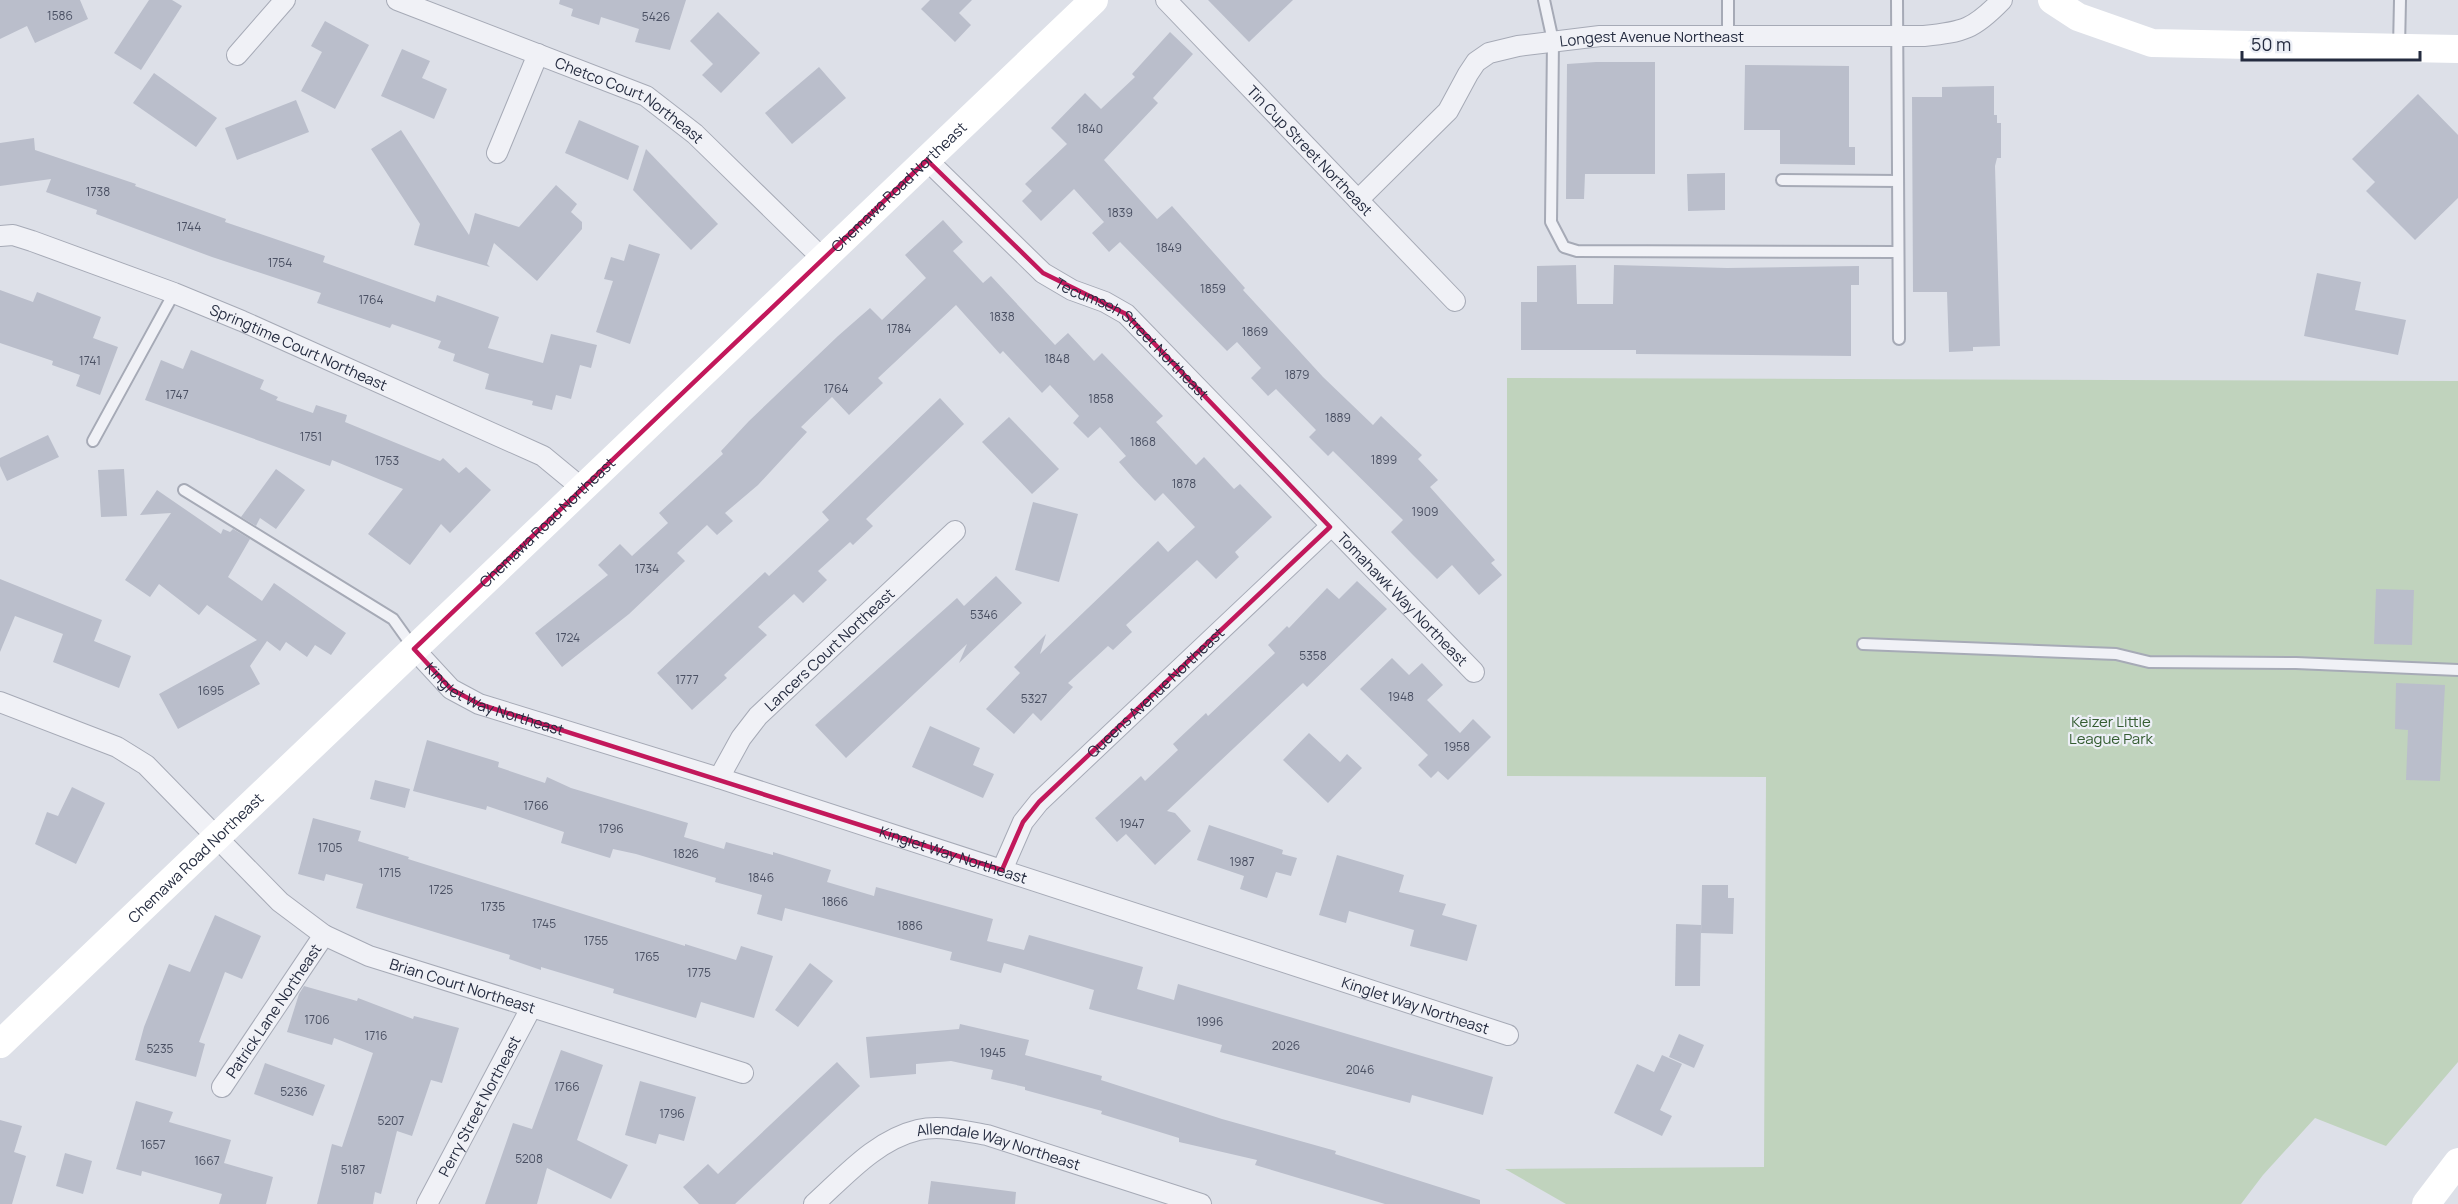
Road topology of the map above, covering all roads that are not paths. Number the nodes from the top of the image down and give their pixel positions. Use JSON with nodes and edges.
{"nodes":[{"id":1,"x":285,"y":0,"type":"edge"},
{"id":2,"x":397,"y":0,"type":"edge"},
{"id":3,"x":1094,"y":0,"type":"edge"},
{"id":4,"x":1166,"y":0,"type":"edge"},
{"id":5,"x":1544,"y":0,"type":"edge"},
{"id":6,"x":1728,"y":0,"type":"edge"},
{"id":7,"x":1897,"y":0,"type":"edge"},
{"id":8,"x":2002,"y":0,"type":"edge"},
{"id":9,"x":2052,"y":0,"type":"edge"},
{"id":10,"x":2400,"y":0,"type":"edge"},
{"id":11,"x":1728,"y":36,"type":"junction"},
{"id":12,"x":1897,"y":36,"type":"junction"},
{"id":13,"x":1553,"y":41,"type":"junction"},
{"id":14,"x":2399,"y":48,"type":"junction"},
{"id":15,"x":2458,"y":49,"type":"edge"},
{"id":16,"x":538,"y":54,"type":"junction"},
{"id":17,"x":237,"y":55,"type":"dead end"},
{"id":18,"x":497,"y":153,"type":"dead end"},
{"id":19,"x":927,"y":160,"type":"junction"},
{"id":20,"x":1782,"y":180,"type":"dead end"},
{"id":21,"x":1898,"y":181,"type":"junction"},
{"id":22,"x":1358,"y":200,"type":"junction"},
{"id":23,"x":0,"y":236,"type":"edge"},
{"id":24,"x":1898,"y":252,"type":"junction"},
{"id":25,"x":822,"y":258,"type":"junction"},
{"id":26,"x":174,"y":293,"type":"junction"},
{"id":27,"x":1455,"y":301,"type":"dead end"},
{"id":28,"x":1899,"y":339,"type":"dead end"},
{"id":29,"x":93,"y":441,"type":"dead end"},
{"id":30,"x":583,"y":489,"type":"junction"},
{"id":31,"x":184,"y":490,"type":"dead end"},
{"id":32,"x":1330,"y":526,"type":"junction"},
{"id":33,"x":955,"y":531,"type":"dead end"},
{"id":34,"x":1863,"y":644,"type":"dead end"},
{"id":35,"x":414,"y":649,"type":"junction"},
{"id":36,"x":2458,"y":670,"type":"edge"},
{"id":37,"x":1474,"y":672,"type":"dead end"},
{"id":38,"x":1,"y":705,"type":"edge"},
{"id":39,"x":719,"y":778,"type":"junction"},
{"id":40,"x":216,"y":836,"type":"junction"},
{"id":41,"x":1002,"y":870,"type":"junction"},
{"id":42,"x":324,"y":934,"type":"junction"},
{"id":43,"x":531,"y":1008,"type":"junction"},
{"id":44,"x":1508,"y":1035,"type":"dead end"},
{"id":45,"x":0,"y":1044,"type":"edge"},
{"id":46,"x":743,"y":1073,"type":"dead end"},
{"id":47,"x":222,"y":1087,"type":"dead end"},
{"id":48,"x":2458,"y":1162,"type":"edge"},
{"id":49,"x":1176,"y":1200,"type":"edge"},
{"id":50,"x":427,"y":1204,"type":"edge"},
{"id":51,"x":814,"y":1204,"type":"edge"},
{"id":52,"x":1201,"y":1204,"type":"edge"},
{"id":53,"x":2426,"y":1204,"type":"edge"}],
"edges":[{"from":1,"to":17,"type":"street"},
{"from":2,"to":16,"type":"street","name":"Chetco Court Northeast"},
{"from":3,"to":19,"type":"main road","name":"Chemawa Road Northeast"},
{"from":4,"to":22,"type":"street","name":"Tin Cup Street Northeast"},
{"from":5,"to":13,"type":"lane"},
{"from":6,"to":11,"type":"lane"},
{"from":7,"to":12,"type":"lane"},
{"from":8,"to":12,"type":"street","name":"Longest Avenue Northeast"},
{"from":9,"to":14,"type":"main road"},
{"from":10,"to":14,"type":"lane"},
{"from":11,"to":12,"type":"street","name":"Longest Avenue Northeast"},
{"from":11,"to":13,"type":"street","name":"Longest Avenue Northeast"},
{"from":12,"to":21,"type":"lane"},
{"from":13,"to":22,"type":"street","name":"Longest Avenue Northeast"},
{"from":13,"to":24,"type":"lane"},
{"from":14,"to":15,"type":"main road"},
{"from":16,"to":18,"type":"street"},
{"from":16,"to":25,"type":"street","name":"Chetco Court Northeast"},
{"from":19,"to":25,"type":"main road","name":"Chemawa Road Northeast"},
{"from":19,"to":32,"type":"street","name":"Tecumseh Street Northeast"},
{"from":20,"to":21,"type":"lane"},
{"from":21,"to":24,"type":"lane"},
{"from":22,"to":27,"type":"street","name":"Tin Cup Street Northeast"},
{"from":23,"to":26,"type":"street","name":"Springtime Court Northeast"},
{"from":24,"to":28,"type":"lane"},
{"from":25,"to":30,"type":"main road","name":"Chemawa Road Northeast"},
{"from":26,"to":29,"type":"lane"},
{"from":26,"to":30,"type":"street","name":"Springtime Court Northeast"},
{"from":30,"to":35,"type":"main road","name":"Chemawa Road Northeast"},
{"from":31,"to":35,"type":"lane"},
{"from":32,"to":37,"type":"street","name":"Tomahawk Way Northeast"},
{"from":32,"to":41,"type":"street","name":"Queens Avenue Northeast"},
{"from":33,"to":39,"type":"street","name":"Lancers Court Northeast"},
{"from":34,"to":36,"type":"lane"},
{"from":35,"to":39,"type":"street","name":"Kinglet Way Northeast"},
{"from":35,"to":40,"type":"main road","name":"Chemawa Road Northeast"},
{"from":38,"to":40,"type":"street"},
{"from":39,"to":41,"type":"street","name":"Kinglet Way Northeast"},
{"from":40,"to":42,"type":"street","name":"Brian Court Northeast"},
{"from":40,"to":45,"type":"main road","name":"Chemawa Road Northeast"},
{"from":41,"to":44,"type":"street","name":"Kinglet Way Northeast"},
{"from":42,"to":43,"type":"street","name":"Brian Court Northeast"},
{"from":42,"to":47,"type":"street","name":"Patrick Lane Northeast"},
{"from":43,"to":46,"type":"street","name":"Brian Court Northeast"},
{"from":43,"to":50,"type":"street","name":"Perry Street Northeast"},
{"from":48,"to":53,"type":"main road"},
{"from":49,"to":51,"type":"street","name":"Allendale Way Northeast"},
{"from":49,"to":52,"type":"street","name":"Allendale Way Northeast"}]}
